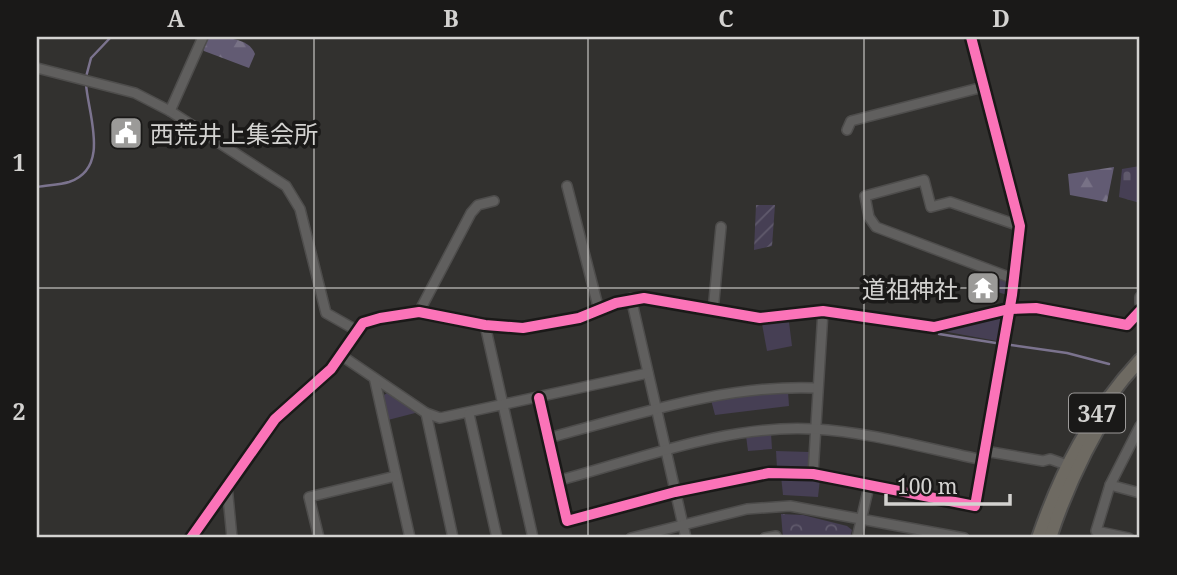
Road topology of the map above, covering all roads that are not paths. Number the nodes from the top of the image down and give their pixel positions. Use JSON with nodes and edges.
{"nodes":[{"id":1,"x":203,"y":37,"type":"edge"},
{"id":2,"x":971,"y":37,"type":"edge"},
{"id":3,"x":37,"y":68,"type":"edge"},
{"id":4,"x":983,"y":87,"type":"junction"},
{"id":5,"x":170,"y":111,"type":"junction"},
{"id":6,"x":847,"y":130,"type":"dead end"},
{"id":7,"x":567,"y":186,"type":"dead end"},
{"id":8,"x":494,"y":201,"type":"dead end"},
{"id":9,"x":1020,"y":226,"type":"junction"},
{"id":10,"x":721,"y":227,"type":"dead end"},
{"id":11,"x":1014,"y":279,"type":"junction"},
{"id":12,"x":1140,"y":297,"type":"edge"},
{"id":13,"x":631,"y":298,"type":"junction"},
{"id":14,"x":1140,"y":303,"type":"edge"},
{"id":15,"x":1009,"y":309,"type":"junction"},
{"id":16,"x":599,"y":310,"type":"junction"},
{"id":17,"x":713,"y":311,"type":"junction"},
{"id":18,"x":823,"y":311,"type":"junction"},
{"id":19,"x":1140,"y":311,"type":"edge"},
{"id":20,"x":419,"y":312,"type":"junction"},
{"id":21,"x":485,"y":326,"type":"junction"},
{"id":22,"x":356,"y":330,"type":"junction"},
{"id":23,"x":342,"y":356,"type":"junction"},
{"id":24,"x":1140,"y":360,"type":"edge"},
{"id":25,"x":648,"y":373,"type":"junction"},
{"id":26,"x":375,"y":381,"type":"junction"},
{"id":27,"x":817,"y":387,"type":"junction"},
{"id":28,"x":538,"y":398,"type":"junction"},
{"id":29,"x":503,"y":406,"type":"junction"},
{"id":30,"x":656,"y":410,"type":"junction"},
{"id":31,"x":426,"y":413,"type":"junction"},
{"id":32,"x":469,"y":414,"type":"junction"},
{"id":33,"x":1140,"y":426,"type":"edge"},
{"id":34,"x":816,"y":429,"type":"junction"},
{"id":35,"x":548,"y":438,"type":"junction"},
{"id":36,"x":666,"y":452,"type":"junction"},
{"id":37,"x":984,"y":456,"type":"junction"},
{"id":38,"x":1067,"y":465,"type":"junction"},
{"id":39,"x":813,"y":474,"type":"junction"},
{"id":40,"x":396,"y":476,"type":"junction"},
{"id":41,"x":558,"y":481,"type":"junction"},
{"id":42,"x":869,"y":485,"type":"junction"},
{"id":43,"x":1110,"y":485,"type":"junction"},
{"id":44,"x":227,"y":486,"type":"junction"},
{"id":45,"x":675,"y":492,"type":"junction"},
{"id":46,"x":1140,"y":493,"type":"edge"},
{"id":47,"x":862,"y":517,"type":"junction"},
{"id":48,"x":683,"y":525,"type":"junction"},
{"id":49,"x":191,"y":538,"type":"edge"},
{"id":50,"x":232,"y":538,"type":"edge"},
{"id":51,"x":319,"y":538,"type":"edge"},
{"id":52,"x":410,"y":538,"type":"edge"},
{"id":53,"x":453,"y":538,"type":"edge"},
{"id":54,"x":497,"y":538,"type":"edge"},
{"id":55,"x":533,"y":538,"type":"edge"},
{"id":56,"x":631,"y":538,"type":"edge"},
{"id":57,"x":686,"y":538,"type":"edge"},
{"id":58,"x":765,"y":538,"type":"edge"},
{"id":59,"x":776,"y":538,"type":"edge"},
{"id":60,"x":857,"y":538,"type":"edge"},
{"id":61,"x":964,"y":538,"type":"edge"},
{"id":62,"x":1038,"y":538,"type":"edge"},
{"id":63,"x":1050,"y":538,"type":"edge"},
{"id":64,"x":1129,"y":538,"type":"edge"}],
"edges":[{"from":1,"to":5,"type":"street"},
{"from":2,"to":4,"type":"street"},
{"from":3,"to":5,"type":"street"},
{"from":4,"to":6,"type":"street"},
{"from":4,"to":9,"type":"street"},
{"from":5,"to":22,"type":"street"},
{"from":7,"to":16,"type":"street"},
{"from":8,"to":20,"type":"street"},
{"from":9,"to":11,"type":"street"},
{"from":9,"to":11,"type":"street"},
{"from":10,"to":17,"type":"street"},
{"from":11,"to":15,"type":"street"},
{"from":12,"to":14,"type":"street"},
{"from":13,"to":16,"type":"street"},
{"from":13,"to":17,"type":"street"},
{"from":13,"to":25,"type":"street"},
{"from":15,"to":18,"type":"street"},
{"from":15,"to":19,"type":"street"},
{"from":15,"to":37,"type":"street"},
{"from":16,"to":21,"type":"street"},
{"from":17,"to":18,"type":"street"},
{"from":18,"to":27,"type":"street"},
{"from":20,"to":21,"type":"street"},
{"from":20,"to":22,"type":"street"},
{"from":21,"to":29,"type":"street"},
{"from":22,"to":23,"type":"street"},
{"from":23,"to":26,"type":"street"},
{"from":23,"to":44,"type":"street"},
{"from":24,"to":38,"type":"highway","number":"347"},
{"from":24,"to":63,"type":"highway","number":"347"},
{"from":25,"to":28,"type":"street"},
{"from":25,"to":30,"type":"street"},
{"from":26,"to":31,"type":"street"},
{"from":26,"to":40,"type":"street"},
{"from":27,"to":30,"type":"street"},
{"from":27,"to":34,"type":"street"},
{"from":28,"to":29,"type":"street"},
{"from":28,"to":35,"type":"street"},
{"from":29,"to":32,"type":"street"},
{"from":29,"to":55,"type":"street"},
{"from":30,"to":35,"type":"street"},
{"from":30,"to":36,"type":"street"},
{"from":31,"to":32,"type":"street"},
{"from":31,"to":53,"type":"street"},
{"from":32,"to":54,"type":"street"},
{"from":33,"to":43,"type":"street"},
{"from":34,"to":36,"type":"street"},
{"from":34,"to":37,"type":"street"},
{"from":34,"to":39,"type":"street"},
{"from":35,"to":41,"type":"street"},
{"from":36,"to":41,"type":"street"},
{"from":36,"to":45,"type":"street"},
{"from":37,"to":38,"type":"street"},
{"from":37,"to":42,"type":"street"},
{"from":38,"to":62,"type":"highway","number":"347"},
{"from":39,"to":42,"type":"street"},
{"from":39,"to":45,"type":"street"},
{"from":40,"to":51,"type":"street"},
{"from":40,"to":52,"type":"street"},
{"from":41,"to":45,"type":"street"},
{"from":42,"to":47,"type":"street"},
{"from":43,"to":46,"type":"street"},
{"from":43,"to":64,"type":"street"},
{"from":44,"to":49,"type":"street"},
{"from":44,"to":50,"type":"street"},
{"from":45,"to":48,"type":"street"},
{"from":47,"to":48,"type":"street"},
{"from":47,"to":60,"type":"street"},
{"from":47,"to":61,"type":"street"},
{"from":48,"to":56,"type":"street"},
{"from":48,"to":57,"type":"street"},
{"from":58,"to":59,"type":"street"}]}
